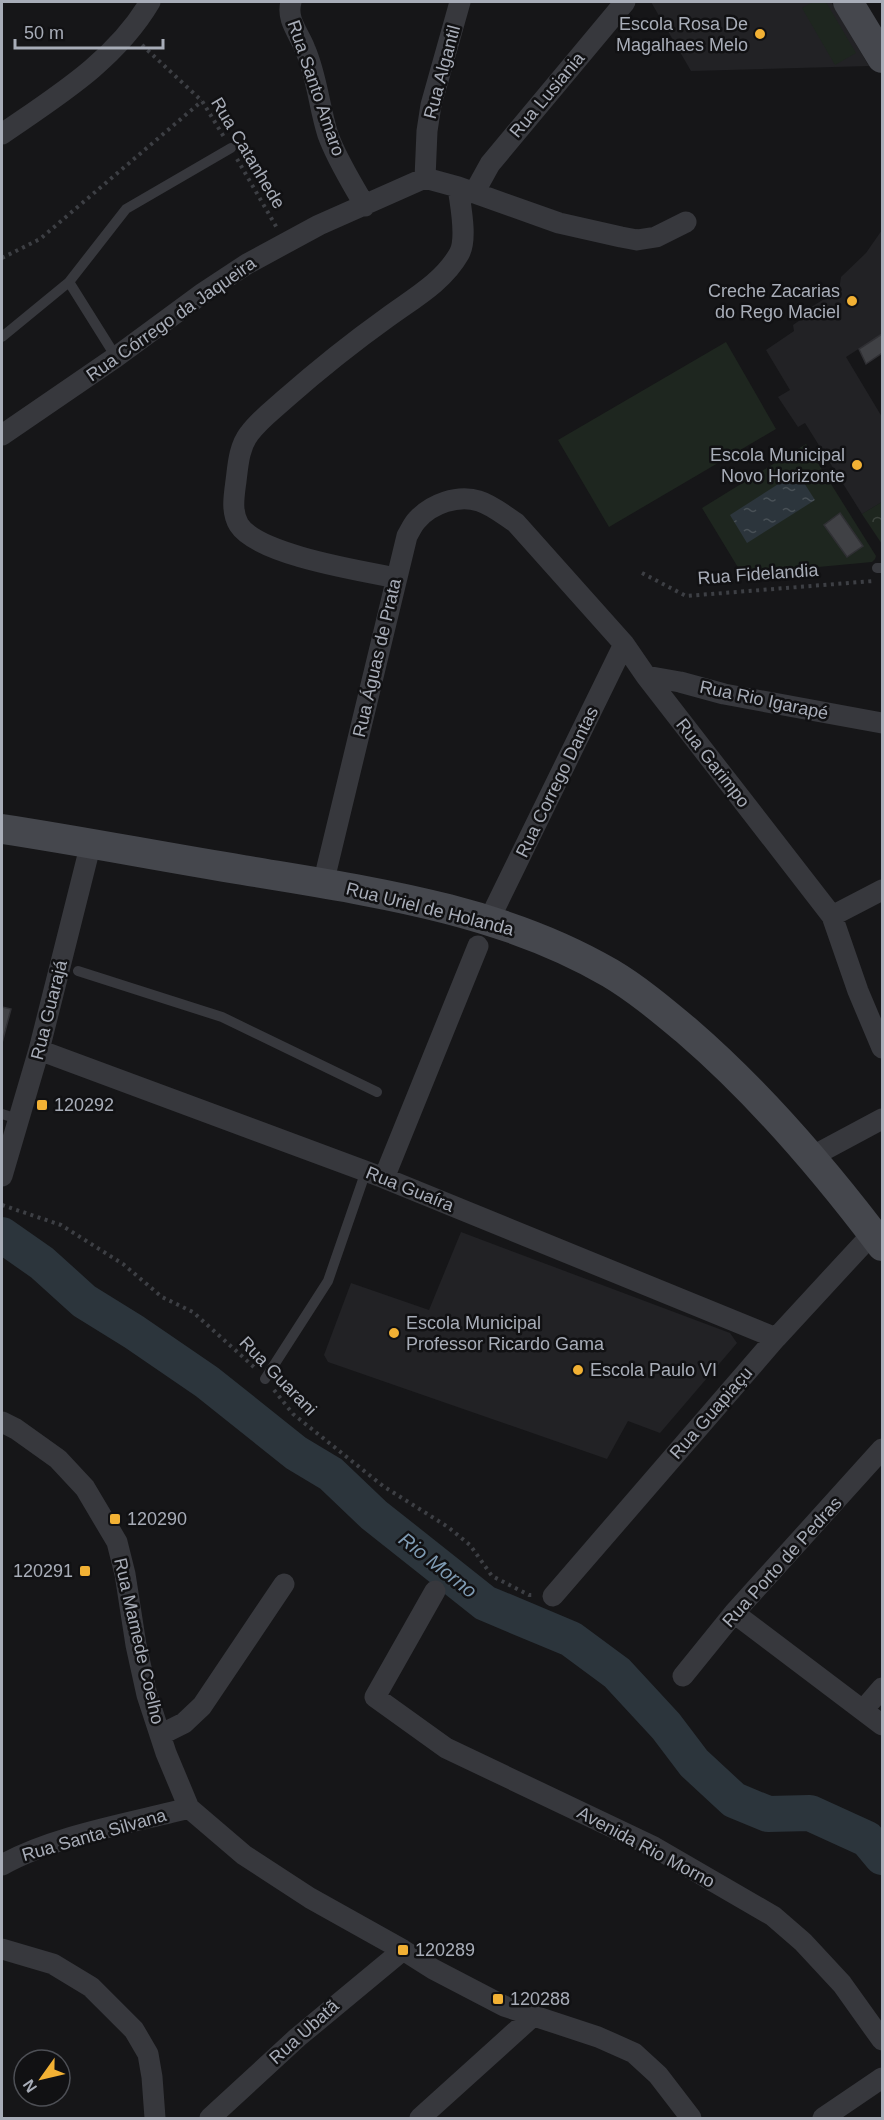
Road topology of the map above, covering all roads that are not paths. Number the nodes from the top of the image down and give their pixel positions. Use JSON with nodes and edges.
{"nodes":[{"id":1,"x":150,"y":2,"type":"edge"},
{"id":2,"x":291,"y":2,"type":"edge"},
{"id":3,"x":460,"y":2,"type":"edge"},
{"id":4,"x":625,"y":2,"type":"edge"},
{"id":5,"x":848,"y":2,"type":"edge"},
{"id":6,"x":878,"y":43,"type":"edge"},
{"id":7,"x":2,"y":135,"type":"edge"},
{"id":8,"x":231,"y":148,"type":"road end"},
{"id":9,"x":425,"y":178,"type":"junction"},
{"id":10,"x":466,"y":190,"type":"junction"},
{"id":11,"x":365,"y":206,"type":"junction"},
{"id":12,"x":686,"y":222,"type":"dead end"},
{"id":13,"x":69,"y":282,"type":"junction"},
{"id":14,"x":2,"y":337,"type":"edge"},
{"id":15,"x":116,"y":357,"type":"junction"},
{"id":16,"x":2,"y":435,"type":"edge"},
{"id":17,"x":496,"y":509,"type":"joint"},
{"id":18,"x":397,"y":578,"type":"junction"},
{"id":19,"x":624,"y":644,"type":"junction"},
{"id":20,"x":646,"y":676,"type":"junction"},
{"id":21,"x":882,"y":723,"type":"edge"},
{"id":22,"x":2,"y":830,"type":"edge"},
{"id":23,"x":91,"y":843,"type":"junction"},
{"id":24,"x":323,"y":884,"type":"junction"},
{"id":25,"x":882,"y":890,"type":"edge"},
{"id":26,"x":832,"y":916,"type":"junction"},
{"id":27,"x":484,"y":933,"type":"junction"},
{"id":28,"x":69,"y":968,"type":"junction"},
{"id":29,"x":882,"y":1048,"type":"edge"},
{"id":30,"x":39,"y":1050,"type":"junction"},
{"id":31,"x":377,"y":1092,"type":"dead end"},
{"id":32,"x":10,"y":1117,"type":"edge"},
{"id":33,"x":882,"y":1119,"type":"edge"},
{"id":34,"x":811,"y":1157,"type":"junction"},
{"id":35,"x":375,"y":1175,"type":"junction"},
{"id":36,"x":2,"y":1176,"type":"edge"},
{"id":37,"x":878,"y":1240,"type":"edge"},
{"id":38,"x":776,"y":1338,"type":"junction"},
{"id":39,"x":265,"y":1379,"type":"road end"},
{"id":40,"x":2,"y":1422,"type":"edge"},
{"id":41,"x":882,"y":1449,"type":"edge"},
{"id":42,"x":284,"y":1584,"type":"dead end"},
{"id":43,"x":435,"y":1591,"type":"dead end"},
{"id":44,"x":553,"y":1596,"type":"road end"},
{"id":45,"x":734,"y":1613,"type":"junction"},
{"id":46,"x":683,"y":1676,"type":"dead end"},
{"id":47,"x":882,"y":1688,"type":"edge"},
{"id":48,"x":864,"y":1710,"type":"junction"},
{"id":49,"x":882,"y":1725,"type":"edge"},
{"id":50,"x":160,"y":1735,"type":"junction"},
{"id":51,"x":189,"y":1808,"type":"junction"},
{"id":52,"x":2,"y":1866,"type":"edge"},
{"id":53,"x":2,"y":1949,"type":"edge"},
{"id":54,"x":403,"y":1950,"type":"junction"},
{"id":55,"x":533,"y":2016,"type":"junction"},
{"id":56,"x":882,"y":2040,"type":"edge"},
{"id":57,"x":882,"y":2078,"type":"edge"},
{"id":58,"x":682,"y":2115,"type":"edge"},
{"id":59,"x":155,"y":2118,"type":"edge"},
{"id":60,"x":210,"y":2118,"type":"edge"},
{"id":61,"x":420,"y":2118,"type":"edge"},
{"id":62,"x":823,"y":2118,"type":"edge"}],
"edges":[{"from":1,"to":7,"type":"street"},
{"from":2,"to":11,"type":"street","name":"Rua Santo Amaro"},
{"from":3,"to":9,"type":"street","name":"Rua Algantil"},
{"from":4,"to":10,"type":"street","name":"Rua Lusiania"},
{"from":5,"to":6,"type":"main road"},
{"from":8,"to":13,"type":"lane"},
{"from":9,"to":10,"type":"street"},
{"from":9,"to":11,"type":"street","name":"Rua Córrego da Jaqueira"},
{"from":10,"to":12,"type":"street"},
{"from":10,"to":18,"type":"street"},
{"from":11,"to":15,"type":"street","name":"Rua Córrego da Jaqueira"},
{"from":13,"to":14,"type":"lane"},
{"from":13,"to":15,"type":"lane"},
{"from":15,"to":16,"type":"street","name":"Rua Córrego da Jaqueira"},
{"from":17,"to":18,"type":"street","name":"Rua Águas de Prata"},
{"from":17,"to":19,"type":"street","name":"Rua Garimpo"},
{"from":18,"to":24,"type":"street","name":"Rua Águas de Prata"},
{"from":19,"to":20,"type":"street","name":"Rua Garimpo"},
{"from":19,"to":27,"type":"street","name":"Rua Corrego Dantas"},
{"from":20,"to":21,"type":"street","name":"Rua Rio Igarapé"},
{"from":20,"to":26,"type":"street","name":"Rua Garimpo"},
{"from":22,"to":23,"type":"main road","name":"Rua Uriel de Holanda"},
{"from":23,"to":24,"type":"main road","name":"Rua Uriel de Holanda"},
{"from":23,"to":28,"type":"street","name":"Rua Guarajá"},
{"from":24,"to":27,"type":"main road","name":"Rua Uriel de Holanda"},
{"from":25,"to":26,"type":"street"},
{"from":26,"to":29,"type":"street","name":"Rua Garimpo"},
{"from":27,"to":34,"type":"main road","name":"Rua Uriel de Holanda"},
{"from":27,"to":35,"type":"street","name":"Rua Corrego Dantas"},
{"from":28,"to":30,"type":"street","name":"Rua Guarajá"},
{"from":28,"to":31,"type":"lane"},
{"from":30,"to":32,"type":"street","name":"Rua Guarajá"},
{"from":30,"to":35,"type":"street","name":"Rua Guaíra"},
{"from":32,"to":36,"type":"street","name":"Rua Guarajá"},
{"from":33,"to":34,"type":"street"},
{"from":34,"to":37,"type":"main road","name":"Rua Uriel de Holanda"},
{"from":35,"to":38,"type":"street","name":"Rua Guaíra"},
{"from":35,"to":39,"type":"lane"},
{"from":37,"to":38,"type":"street","name":"Rua Guapiaçu"},
{"from":38,"to":44,"type":"street","name":"Rua Guapiaçu"},
{"from":40,"to":50,"type":"street","name":"Rua Mamede Coelho"},
{"from":41,"to":45,"type":"street","name":"Rua Porto de Pedras"},
{"from":42,"to":50,"type":"street"},
{"from":43,"to":56,"type":"street","name":"Avenida Rio Morno"},
{"from":45,"to":46,"type":"street","name":"Rua Porto de Pedras"},
{"from":45,"to":48,"type":"street"},
{"from":47,"to":48,"type":"street"},
{"from":48,"to":49,"type":"street"},
{"from":50,"to":51,"type":"street","name":"Rua Mamede Coelho"},
{"from":51,"to":52,"type":"street","name":"Rua Santa Silvana"},
{"from":51,"to":54,"type":"street","name":"Rua Mamede Coelho"},
{"from":53,"to":59,"type":"street"},
{"from":54,"to":55,"type":"street","name":"Rua Mamede Coelho"},
{"from":54,"to":60,"type":"street","name":"Rua Ubatã"},
{"from":55,"to":58,"type":"street","name":"Rua Mamede Coelho"},
{"from":55,"to":61,"type":"street"},
{"from":57,"to":62,"type":"street"}]}
